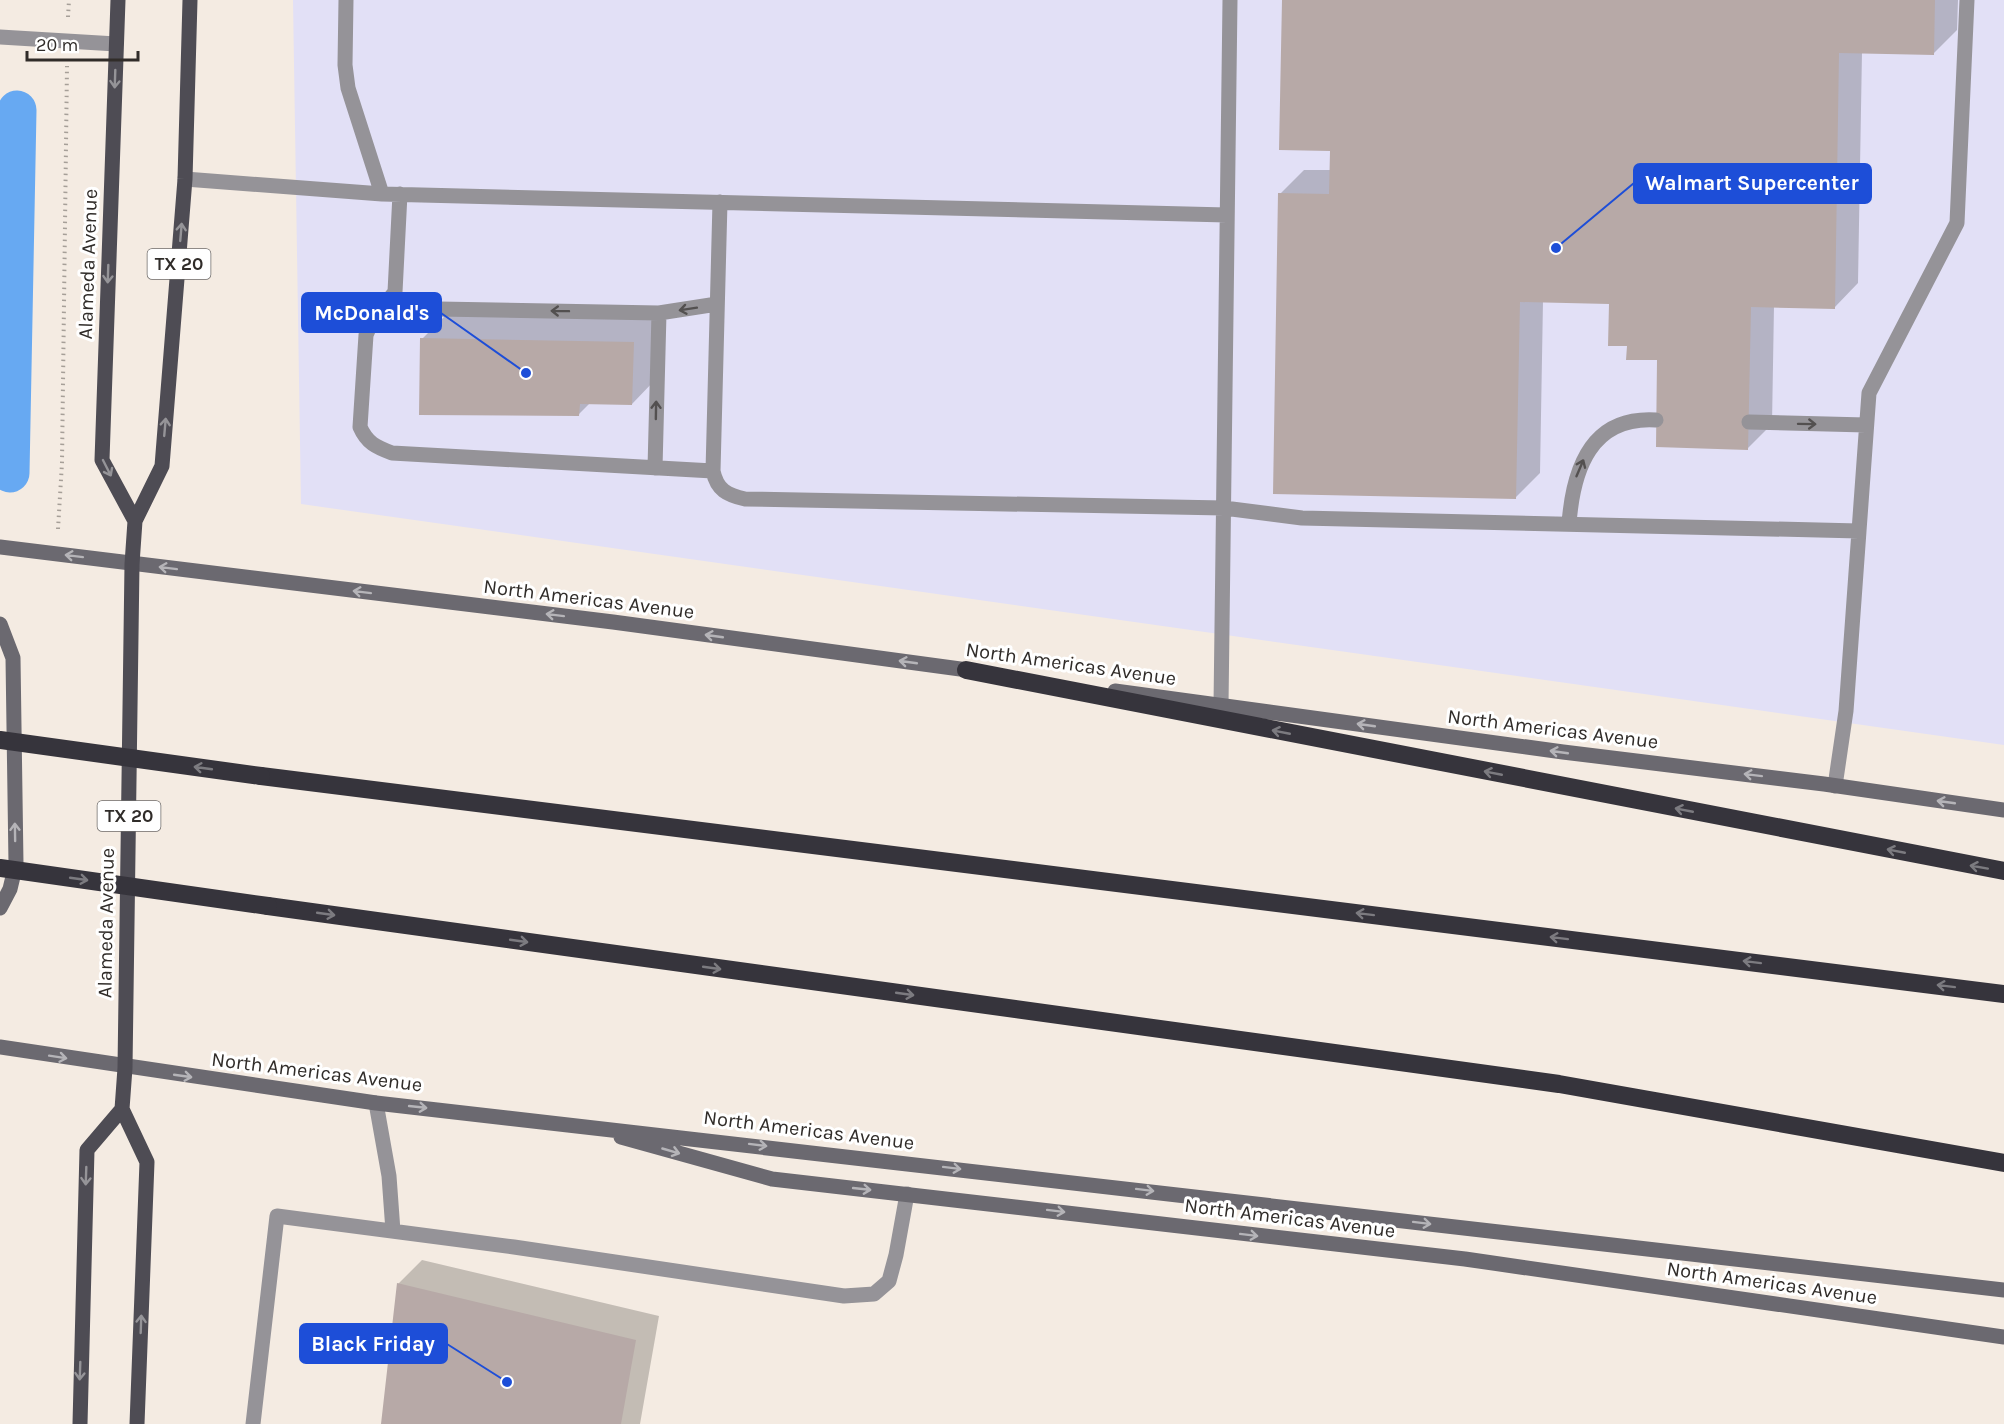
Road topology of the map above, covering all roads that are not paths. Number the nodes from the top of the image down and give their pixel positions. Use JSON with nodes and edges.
{"nodes":[{"id":1,"x":118,"y":0,"type":"edge"},
{"id":2,"x":190,"y":0,"type":"edge"},
{"id":3,"x":345,"y":0,"type":"edge"},
{"id":4,"x":1230,"y":0,"type":"edge"},
{"id":5,"x":1967,"y":0,"type":"edge"},
{"id":6,"x":0,"y":37,"type":"edge"},
{"id":7,"x":116,"y":44,"type":"junction"},
{"id":8,"x":185,"y":179,"type":"junction"},
{"id":9,"x":382,"y":194,"type":"junction"},
{"id":10,"x":400,"y":194,"type":"junction"},
{"id":11,"x":720,"y":202,"type":"junction"},
{"id":12,"x":1227,"y":215,"type":"junction"},
{"id":13,"x":717,"y":304,"type":"junction"},
{"id":14,"x":382,"y":308,"type":"junction"},
{"id":15,"x":659,"y":314,"type":"junction"},
{"id":16,"x":1656,"y":420,"type":"dead end"},
{"id":17,"x":1749,"y":422,"type":"dead end"},
{"id":18,"x":1866,"y":425,"type":"junction"},
{"id":19,"x":655,"y":468,"type":"junction"},
{"id":20,"x":713,"y":471,"type":"junction"},
{"id":21,"x":1224,"y":508,"type":"junction"},
{"id":22,"x":135,"y":521,"type":"junction"},
{"id":23,"x":1569,"y":524,"type":"junction"},
{"id":24,"x":1859,"y":531,"type":"junction"},
{"id":25,"x":0,"y":547,"type":"edge"},
{"id":26,"x":132,"y":564,"type":"junction"},
{"id":27,"x":0,"y":624,"type":"edge"},
{"id":28,"x":966,"y":670,"type":"junction"},
{"id":29,"x":1221,"y":705,"type":"junction"},
{"id":30,"x":0,"y":740,"type":"edge"},
{"id":31,"x":1835,"y":786,"type":"junction"},
{"id":32,"x":2004,"y":810,"type":"edge"},
{"id":33,"x":0,"y":868,"type":"edge"},
{"id":34,"x":2004,"y":871,"type":"edge"},
{"id":35,"x":0,"y":908,"type":"edge"},
{"id":36,"x":2004,"y":994,"type":"edge"},
{"id":37,"x":0,"y":1047,"type":"edge"},
{"id":38,"x":125,"y":1068,"type":"junction"},
{"id":39,"x":376,"y":1103,"type":"junction"},
{"id":40,"x":122,"y":1109,"type":"junction"},
{"id":41,"x":575,"y":1124,"type":"junction"},
{"id":42,"x":2004,"y":1163,"type":"edge"},
{"id":43,"x":907,"y":1194,"type":"junction"},
{"id":44,"x":393,"y":1231,"type":"junction"},
{"id":45,"x":2004,"y":1290,"type":"edge"},
{"id":46,"x":2004,"y":1337,"type":"edge"},
{"id":47,"x":80,"y":1424,"type":"edge"},
{"id":48,"x":137,"y":1424,"type":"edge"},
{"id":49,"x":253,"y":1424,"type":"edge"}],
"edges":[{"from":1,"to":7,"type":"main road","name":"Alameda Avenue"},
{"from":2,"to":8,"type":"main road","name":"Alameda Avenue","number":"TX 20"},
{"from":3,"to":9,"type":"lane"},
{"from":4,"to":12,"type":"lane"},
{"from":5,"to":18,"type":"lane"},
{"from":6,"to":7,"type":"lane"},
{"from":7,"to":22,"type":"main road","name":"Alameda Avenue","one_way":true},
{"from":8,"to":9,"type":"lane"},
{"from":22,"to":8,"type":"main road","name":"Alameda Avenue","number":"TX 20","one_way":true},
{"from":9,"to":10,"type":"lane"},
{"from":10,"to":11,"type":"lane"},
{"from":10,"to":14,"type":"lane"},
{"from":11,"to":12,"type":"lane"},
{"from":11,"to":13,"type":"lane"},
{"from":12,"to":21,"type":"lane"},
{"from":13,"to":15,"type":"lane","one_way":true},
{"from":13,"to":20,"type":"lane"},
{"from":15,"to":14,"type":"lane","one_way":true},
{"from":14,"to":19,"type":"lane"},
{"from":19,"to":15,"type":"lane","one_way":true},
{"from":23,"to":16,"type":"lane","one_way":true},
{"from":17,"to":18,"type":"lane","one_way":true},
{"from":18,"to":24,"type":"lane"},
{"from":19,"to":20,"type":"lane"},
{"from":20,"to":21,"type":"lane"},
{"from":21,"to":23,"type":"lane"},
{"from":21,"to":29,"type":"lane"},
{"from":22,"to":26,"type":"main road","name":"Alameda Avenue","number":"TX 20"},
{"from":23,"to":24,"type":"lane"},
{"from":24,"to":31,"type":"lane"},
{"from":26,"to":25,"type":"main road","name":"North Americas Avenue","one_way":true},
{"from":28,"to":26,"type":"main road","name":"North Americas Avenue","one_way":true},
{"from":26,"to":38,"type":"main road","name":"Alameda Avenue","number":"TX 20"},
{"from":35,"to":27,"type":"main road","one_way":true},
{"from":28,"to":29,"type":"main road","name":"North Americas Avenue"},
{"from":34,"to":28,"type":"highway","one_way":true},
{"from":31,"to":29,"type":"main road","name":"North Americas Avenue","one_way":true},
{"from":36,"to":30,"type":"highway","one_way":true,"bridge":true},
{"from":32,"to":31,"type":"main road","name":"North Americas Avenue","one_way":true},
{"from":33,"to":42,"type":"highway","one_way":true,"bridge":true},
{"from":37,"to":38,"type":"main road","name":"North Americas Avenue","one_way":true},
{"from":38,"to":39,"type":"main road","name":"North Americas Avenue","one_way":true},
{"from":38,"to":40,"type":"main road","name":"Alameda Avenue","number":"TX 20"},
{"from":39,"to":41,"type":"main road","name":"North Americas Avenue","one_way":true},
{"from":39,"to":44,"type":"lane"},
{"from":40,"to":47,"type":"main road","one_way":true},
{"from":48,"to":40,"type":"main road","name":"Alameda Avenue","number":"TX 20","one_way":true},
{"from":41,"to":43,"type":"main road","name":"North Americas Avenue","one_way":true},
{"from":41,"to":45,"type":"main road","name":"North Americas Avenue","one_way":true},
{"from":43,"to":44,"type":"lane"},
{"from":43,"to":46,"type":"main road","name":"North Americas Avenue","one_way":true},
{"from":44,"to":49,"type":"lane"}]}
